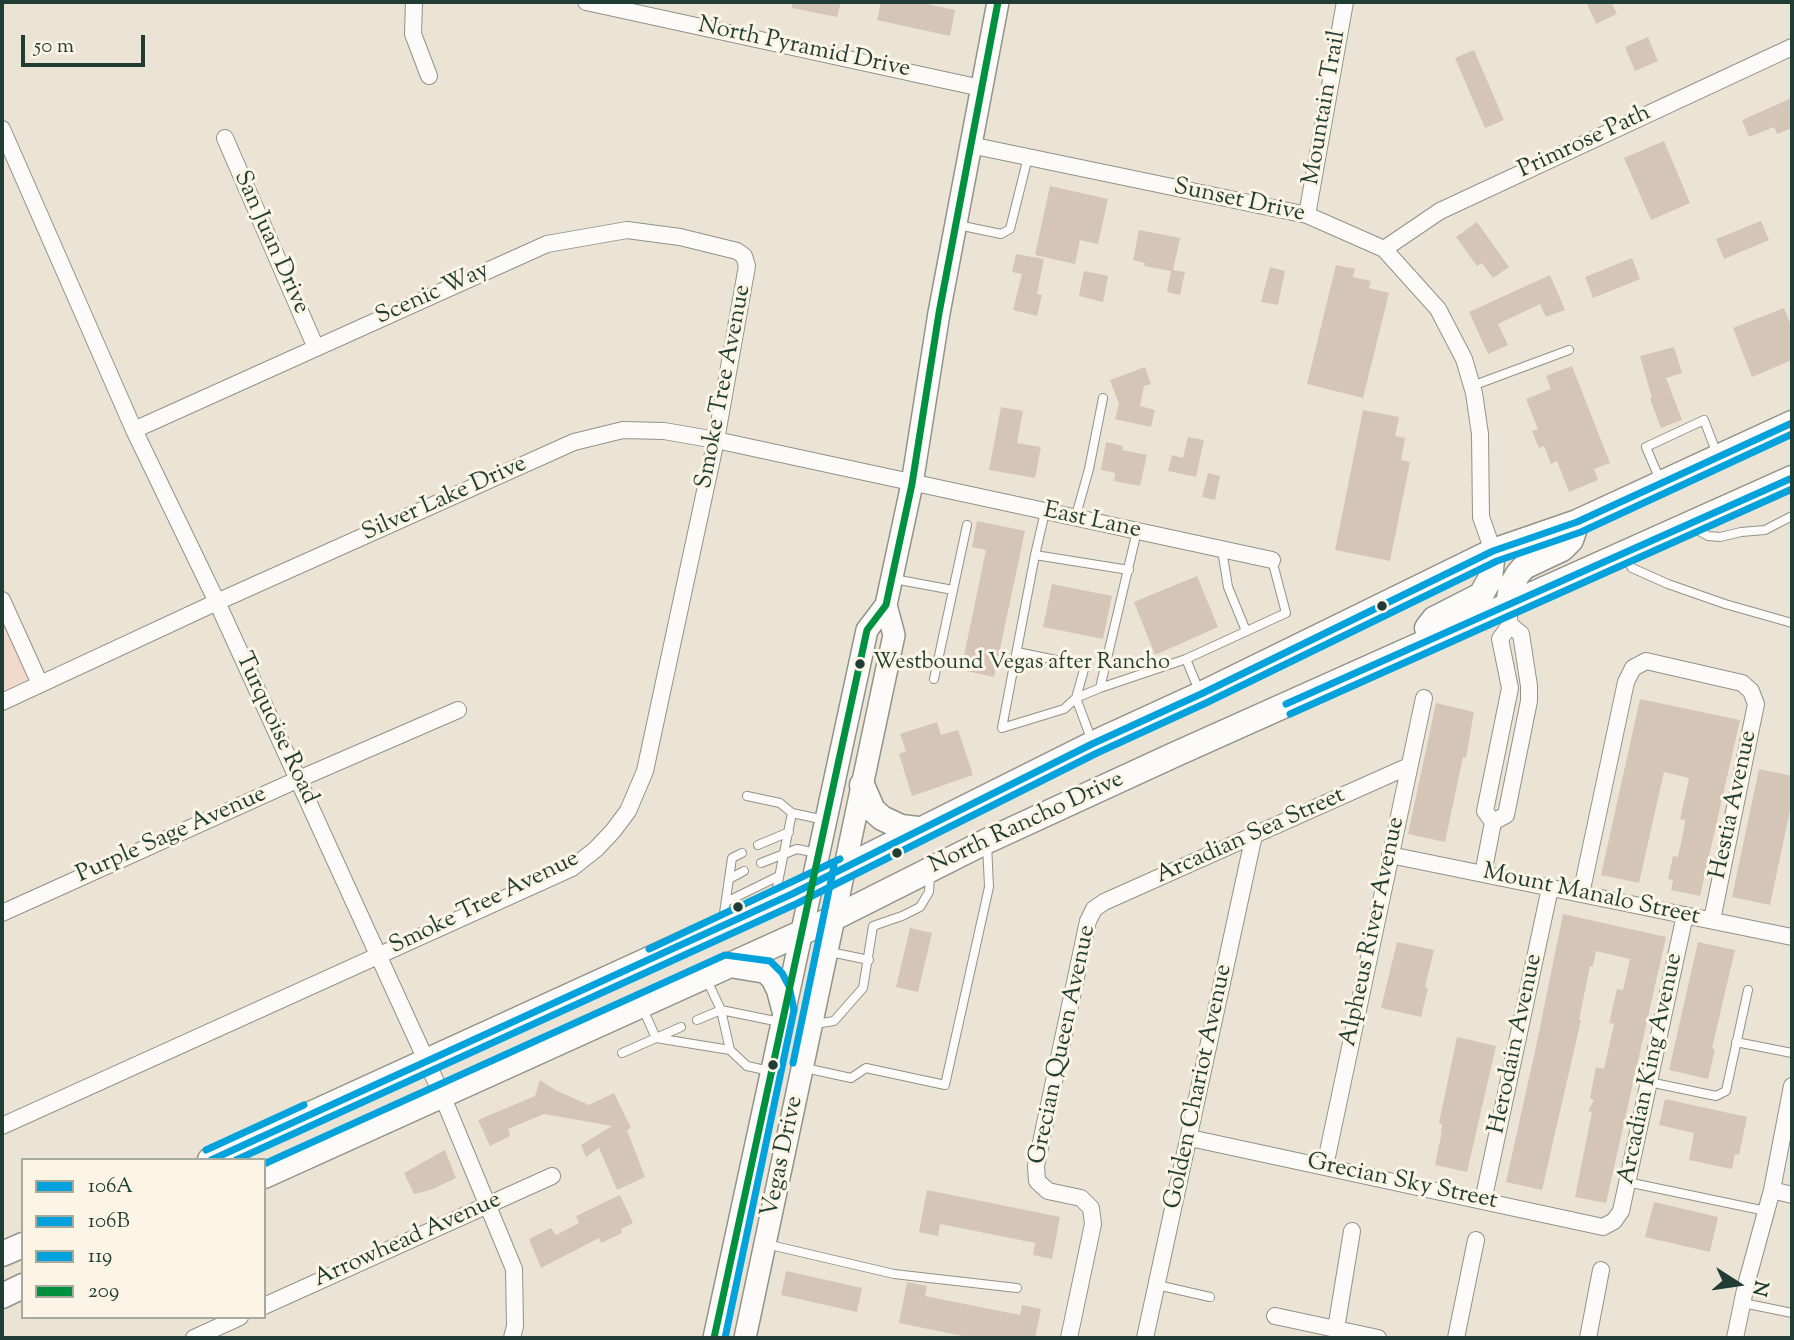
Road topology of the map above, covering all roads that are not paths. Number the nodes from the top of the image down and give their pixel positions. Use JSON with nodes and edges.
{"nodes":[{"id":1,"x":414,"y":2,"type":"edge"},
{"id":2,"x":586,"y":2,"type":"edge"},
{"id":3,"x":998,"y":2,"type":"edge"},
{"id":4,"x":1345,"y":2,"type":"edge"},
{"id":5,"x":1792,"y":47,"type":"edge"},
{"id":6,"x":429,"y":76,"type":"dead end"},
{"id":7,"x":981,"y":88,"type":"junction"},
{"id":8,"x":2,"y":130,"type":"edge"},
{"id":9,"x":225,"y":138,"type":"dead end"},
{"id":10,"x":970,"y":145,"type":"junction"},
{"id":11,"x":1028,"y":157,"type":"junction"},
{"id":12,"x":1307,"y":215,"type":"junction"},
{"id":13,"x":955,"y":224,"type":"junction"},
{"id":14,"x":1384,"y":249,"type":"junction"},
{"id":15,"x":744,"y":256,"type":"joint"},
{"id":16,"x":316,"y":348,"type":"junction"},
{"id":17,"x":1569,"y":350,"type":"dead end"},
{"id":18,"x":1472,"y":386,"type":"junction"},
{"id":19,"x":1103,"y":398,"type":"dead end"},
{"id":20,"x":1792,"y":423,"type":"edge"},
{"id":21,"x":134,"y":430,"type":"junction"},
{"id":22,"x":716,"y":440,"type":"junction"},
{"id":23,"x":1718,"y":457,"type":"junction"},
{"id":24,"x":1792,"y":478,"type":"edge"},
{"id":25,"x":1662,"y":483,"type":"junction"},
{"id":26,"x":912,"y":484,"type":"junction"},
{"id":27,"x":1045,"y":512,"type":"junction"},
{"id":28,"x":1792,"y":516,"type":"edge"},
{"id":29,"x":1075,"y":519,"type":"junction"},
{"id":30,"x":1577,"y":522,"type":"junction"},
{"id":31,"x":967,"y":525,"type":"dead end"},
{"id":32,"x":1688,"y":525,"type":"junction"},
{"id":33,"x":1137,"y":531,"type":"junction"},
{"id":34,"x":1222,"y":550,"type":"junction"},
{"id":35,"x":1493,"y":551,"type":"junction"},
{"id":36,"x":1624,"y":554,"type":"junction"},
{"id":37,"x":1035,"y":555,"type":"junction"},
{"id":38,"x":1272,"y":560,"type":"joint"},
{"id":39,"x":1129,"y":570,"type":"junction"},
{"id":40,"x":892,"y":578,"type":"junction"},
{"id":41,"x":953,"y":590,"type":"junction"},
{"id":42,"x":2,"y":600,"type":"edge"},
{"id":43,"x":217,"y":602,"type":"junction"},
{"id":44,"x":886,"y":605,"type":"junction"},
{"id":45,"x":1509,"y":615,"type":"junction"},
{"id":46,"x":1792,"y":623,"type":"edge"},
{"id":47,"x":1246,"y":631,"type":"junction"},
{"id":48,"x":1421,"y":643,"type":"junction"},
{"id":49,"x":1017,"y":652,"type":"junction"},
{"id":50,"x":1186,"y":659,"type":"junction"},
{"id":51,"x":934,"y":679,"type":"dead end"},
{"id":52,"x":40,"y":684,"type":"junction"},
{"id":53,"x":1100,"y":688,"type":"junction"},
{"id":54,"x":1201,"y":694,"type":"junction"},
{"id":55,"x":1076,"y":698,"type":"junction"},
{"id":56,"x":1424,"y":698,"type":"dead end"},
{"id":57,"x":2,"y":702,"type":"edge"},
{"id":58,"x":458,"y":710,"type":"dead end"},
{"id":59,"x":1093,"y":744,"type":"junction"},
{"id":60,"x":1409,"y":766,"type":"junction"},
{"id":61,"x":299,"y":779,"type":"junction"},
{"id":62,"x":1491,"y":783,"type":"junction"},
{"id":63,"x":862,"y":785,"type":"junction"},
{"id":64,"x":1512,"y":787,"type":"junction"},
{"id":65,"x":747,"y":796,"type":"dead end"},
{"id":66,"x":792,"y":813,"type":"junction"},
{"id":67,"x":825,"y":820,"type":"junction"},
{"id":68,"x":1493,"y":822,"type":"junction"},
{"id":69,"x":918,"y":829,"type":"junction"},
{"id":70,"x":789,"y":832,"type":"junction"},
{"id":71,"x":1254,"y":835,"type":"junction"},
{"id":72,"x":987,"y":841,"type":"junction"},
{"id":73,"x":758,"y":845,"type":"dead end"},
{"id":74,"x":742,"y":853,"type":"dead end"},
{"id":75,"x":784,"y":853,"type":"junction"},
{"id":76,"x":818,"y":853,"type":"junction"},
{"id":77,"x":1390,"y":855,"type":"junction"},
{"id":78,"x":761,"y":863,"type":"dead end"},
{"id":79,"x":844,"y":869,"type":"junction"},
{"id":80,"x":744,"y":872,"type":"dead end"},
{"id":81,"x":1483,"y":874,"type":"junction"},
{"id":82,"x":779,"y":876,"type":"junction"},
{"id":83,"x":729,"y":879,"type":"junction"},
{"id":84,"x":811,"y":884,"type":"junction"},
{"id":85,"x":1550,"y":888,"type":"junction"},
{"id":86,"x":1581,"y":894,"type":"junction"},
{"id":87,"x":774,"y":902,"type":"junction"},
{"id":88,"x":1094,"y":909,"type":"joint"},
{"id":89,"x":2,"y":913,"type":"edge"},
{"id":90,"x":724,"y":914,"type":"junction"},
{"id":91,"x":868,"y":914,"type":"junction"},
{"id":92,"x":1685,"y":915,"type":"junction"},
{"id":93,"x":834,"y":918,"type":"junction"},
{"id":94,"x":1712,"y":920,"type":"junction"},
{"id":95,"x":801,"y":933,"type":"junction"},
{"id":96,"x":1792,"y":937,"type":"edge"},
{"id":97,"x":827,"y":951,"type":"junction"},
{"id":98,"x":379,"y":955,"type":"junction"},
{"id":99,"x":869,"y":960,"type":"junction"},
{"id":100,"x":729,"y":965,"type":"junction"},
{"id":101,"x":705,"y":975,"type":"junction"},
{"id":102,"x":1748,"y":990,"type":"dead end"},
{"id":103,"x":641,"y":1005,"type":"junction"},
{"id":104,"x":721,"y":1010,"type":"junction"},
{"id":105,"x":783,"y":1016,"type":"junction"},
{"id":106,"x":697,"y":1020,"type":"dead end"},
{"id":107,"x":811,"y":1024,"type":"junction"},
{"id":108,"x":681,"y":1027,"type":"dead end"},
{"id":109,"x":656,"y":1038,"type":"junction"},
{"id":110,"x":1737,"y":1042,"type":"junction"},
{"id":111,"x":730,"y":1050,"type":"junction"},
{"id":112,"x":622,"y":1053,"type":"dead end"},
{"id":113,"x":1792,"y":1054,"type":"edge"},
{"id":114,"x":427,"y":1061,"type":"junction"},
{"id":115,"x":802,"y":1067,"type":"junction"},
{"id":116,"x":770,"y":1071,"type":"junction"},
{"id":117,"x":1649,"y":1082,"type":"junction"},
{"id":118,"x":1792,"y":1086,"type":"edge"},
{"id":119,"x":442,"y":1096,"type":"junction"},
{"id":120,"x":2,"y":1126,"type":"edge"},
{"id":121,"x":1190,"y":1138,"type":"junction"},
{"id":122,"x":214,"y":1158,"type":"edge"},
{"id":123,"x":1325,"y":1166,"type":"junction"},
{"id":124,"x":266,"y":1175,"type":"edge"},
{"id":125,"x":552,"y":1176,"type":"dead end"},
{"id":126,"x":1627,"y":1182,"type":"junction"},
{"id":127,"x":1772,"y":1190,"type":"junction"},
{"id":128,"x":1792,"y":1195,"type":"edge"},
{"id":129,"x":1483,"y":1201,"type":"junction"},
{"id":130,"x":487,"y":1205,"type":"junction"},
{"id":131,"x":1766,"y":1211,"type":"junction"},
{"id":132,"x":1614,"y":1221,"type":"joint"},
{"id":133,"x":1352,"y":1231,"type":"dead end"},
{"id":134,"x":1476,"y":1240,"type":"dead end"},
{"id":135,"x":766,"y":1244,"type":"junction"},
{"id":136,"x":21,"y":1246,"type":"edge"},
{"id":137,"x":2,"y":1254,"type":"edge"},
{"id":138,"x":1601,"y":1270,"type":"dead end"},
{"id":139,"x":1157,"y":1285,"type":"junction"},
{"id":140,"x":21,"y":1287,"type":"edge"},
{"id":141,"x":1017,"y":1288,"type":"dead end"},
{"id":142,"x":2,"y":1296,"type":"edge"},
{"id":143,"x":1210,"y":1297,"type":"dead end"},
{"id":144,"x":1742,"y":1303,"type":"junction"},
{"id":145,"x":266,"y":1305,"type":"edge"},
{"id":146,"x":1792,"y":1313,"type":"edge"},
{"id":147,"x":1275,"y":1316,"type":"dead end"},
{"id":148,"x":236,"y":1319,"type":"edge"},
{"id":149,"x":1336,"y":1329,"type":"junction"},
{"id":150,"x":194,"y":1338,"type":"edge"},
{"id":151,"x":512,"y":1338,"type":"edge"},
{"id":152,"x":714,"y":1338,"type":"edge"},
{"id":153,"x":746,"y":1338,"type":"edge"},
{"id":154,"x":1069,"y":1338,"type":"edge"},
{"id":155,"x":1144,"y":1338,"type":"edge"},
{"id":156,"x":1378,"y":1338,"type":"edge"},
{"id":157,"x":1456,"y":1338,"type":"edge"},
{"id":158,"x":1588,"y":1338,"type":"edge"},
{"id":159,"x":1735,"y":1338,"type":"edge"}],
"edges":[{"from":1,"to":6,"type":"street"},
{"from":2,"to":7,"type":"street","name":"North Pyramid Drive"},
{"from":3,"to":7,"type":"main road","name":"Vegas Drive"},
{"from":4,"to":12,"type":"street","name":"Mountain Trail"},
{"from":5,"to":14,"type":"street","name":"Primrose Path"},
{"from":7,"to":10,"type":"main road","name":"Vegas Drive"},
{"from":8,"to":21,"type":"street","name":"Turquoise Road"},
{"from":9,"to":16,"type":"street","name":"San Juan Drive"},
{"from":10,"to":11,"type":"street","name":"Sunset Drive"},
{"from":10,"to":13,"type":"main road","name":"Vegas Drive"},
{"from":11,"to":12,"type":"street","name":"Sunset Drive"},
{"from":11,"to":13,"type":"lane"},
{"from":12,"to":14,"type":"street","name":"Sunset Drive"},
{"from":13,"to":26,"type":"main road","name":"Vegas Drive"},
{"from":14,"to":18,"type":"street","name":"Sunset Drive"},
{"from":15,"to":16,"type":"street","name":"Scenic Way"},
{"from":15,"to":22,"type":"street","name":"Smoke Tree Avenue"},
{"from":16,"to":21,"type":"street","name":"Scenic Way"},
{"from":17,"to":18,"type":"lane"},
{"from":18,"to":35,"type":"street","name":"Sunset Drive"},
{"from":19,"to":29,"type":"lane"},
{"from":20,"to":23,"type":"main road","name":"North Rancho Drive"},
{"from":21,"to":43,"type":"street","name":"Turquoise Road"},
{"from":22,"to":26,"type":"street","name":"Silver Lake Drive"},
{"from":22,"to":43,"type":"street","name":"Silver Lake Drive"},
{"from":22,"to":98,"type":"street","name":"Smoke Tree Avenue"},
{"from":23,"to":25,"type":"main road","name":"North Rancho Drive"},
{"from":23,"to":25,"type":"lane"},
{"from":24,"to":32,"type":"main road","name":"North Rancho Drive"},
{"from":25,"to":30,"type":"main road","name":"North Rancho Drive"},
{"from":26,"to":27,"type":"street","name":"East Lane"},
{"from":26,"to":40,"type":"main road","name":"Vegas Drive"},
{"from":27,"to":29,"type":"street","name":"East Lane"},
{"from":27,"to":37,"type":"lane"},
{"from":28,"to":32,"type":"lane"},
{"from":29,"to":33,"type":"street","name":"East Lane"},
{"from":30,"to":35,"type":"main road","name":"North Rancho Drive"},
{"from":30,"to":45,"type":"main road"},
{"from":31,"to":41,"type":"lane"},
{"from":32,"to":36,"type":"main road","name":"North Rancho Drive"},
{"from":33,"to":34,"type":"street","name":"East Lane"},
{"from":33,"to":39,"type":"lane"},
{"from":34,"to":38,"type":"street","name":"East Lane"},
{"from":34,"to":47,"type":"lane"},
{"from":35,"to":48,"type":"main road"},
{"from":35,"to":54,"type":"main road","name":"North Rancho Drive"},
{"from":36,"to":45,"type":"main road","name":"North Rancho Drive"},
{"from":36,"to":46,"type":"lane"},
{"from":37,"to":39,"type":"lane"},
{"from":37,"to":49,"type":"lane"},
{"from":38,"to":47,"type":"lane"},
{"from":39,"to":53,"type":"lane"},
{"from":40,"to":41,"type":"lane"},
{"from":40,"to":44,"type":"main road","name":"Vegas Drive"},
{"from":41,"to":51,"type":"lane"},
{"from":42,"to":52,"type":"street"},
{"from":43,"to":52,"type":"street","name":"Silver Lake Drive"},
{"from":43,"to":61,"type":"street","name":"Turquoise Road"},
{"from":44,"to":63,"type":"main road","name":"Vegas Drive"},
{"from":44,"to":67,"type":"main road","name":"Vegas Drive"},
{"from":45,"to":48,"type":"main road","name":"North Rancho Drive"},
{"from":45,"to":62,"type":"street"},
{"from":45,"to":64,"type":"street"},
{"from":47,"to":50,"type":"lane"},
{"from":48,"to":72,"type":"main road","name":"North Rancho Drive"},
{"from":49,"to":55,"type":"lane"},
{"from":49,"to":55,"type":"lane"},
{"from":50,"to":53,"type":"lane"},
{"from":50,"to":54,"type":"lane"},
{"from":52,"to":57,"type":"street","name":"Silver Lake Drive"},
{"from":53,"to":55,"type":"lane"},
{"from":54,"to":59,"type":"main road","name":"North Rancho Drive"},
{"from":55,"to":59,"type":"lane"},
{"from":56,"to":60,"type":"street","name":"Alpheus River Avenue"},
{"from":58,"to":61,"type":"street","name":"Purple Sage Avenue"},
{"from":59,"to":69,"type":"main road","name":"North Rancho Drive"},
{"from":60,"to":71,"type":"street","name":"Arcadian Sea Street"},
{"from":60,"to":77,"type":"street","name":"Alpheus River Avenue"},
{"from":61,"to":89,"type":"street","name":"Purple Sage Avenue"},
{"from":61,"to":98,"type":"street","name":"Turquoise Road"},
{"from":62,"to":64,"type":"lane"},
{"from":62,"to":68,"type":"street"},
{"from":63,"to":69,"type":"main road"},
{"from":63,"to":79,"type":"main road","name":"Vegas Drive"},
{"from":64,"to":68,"type":"street"},
{"from":65,"to":66,"type":"lane"},
{"from":66,"to":67,"type":"lane"},
{"from":66,"to":70,"type":"lane"},
{"from":67,"to":76,"type":"main road","name":"Vegas Drive"},
{"from":68,"to":81,"type":"street"},
{"from":69,"to":79,"type":"main road","name":"North Rancho Drive"},
{"from":70,"to":73,"type":"lane"},
{"from":70,"to":75,"type":"lane"},
{"from":71,"to":88,"type":"street","name":"Arcadian Sea Street"},
{"from":71,"to":121,"type":"street","name":"Golden Chariot Avenue"},
{"from":72,"to":91,"type":"main road","name":"North Rancho Drive"},
{"from":72,"to":115,"type":"lane"},
{"from":74,"to":83,"type":"lane"},
{"from":75,"to":76,"type":"lane"},
{"from":75,"to":78,"type":"lane"},
{"from":75,"to":82,"type":"lane"},
{"from":76,"to":84,"type":"main road","name":"Vegas Drive"},
{"from":77,"to":81,"type":"street","name":"Mount Manalo Street"},
{"from":77,"to":123,"type":"street","name":"Alpheus River Avenue"},
{"from":79,"to":84,"type":"main road","name":"North Rancho Drive"},
{"from":79,"to":93,"type":"main road","name":"Vegas Drive"},
{"from":80,"to":83,"type":"lane"},
{"from":81,"to":85,"type":"street","name":"Mount Manalo Street"},
{"from":82,"to":87,"type":"lane"},
{"from":82,"to":90,"type":"lane"},
{"from":83,"to":90,"type":"lane"},
{"from":84,"to":87,"type":"main road","name":"North Rancho Drive"},
{"from":84,"to":95,"type":"main road","name":"Vegas Drive"},
{"from":85,"to":86,"type":"street","name":"Mount Manalo Street"},
{"from":85,"to":129,"type":"street","name":"Herodain Avenue"},
{"from":86,"to":92,"type":"street","name":"Mount Manalo Street"},
{"from":86,"to":94,"type":"street","name":"Hestia Avenue"},
{"from":87,"to":90,"type":"main road","name":"North Rancho Drive"},
{"from":88,"to":154,"type":"street","name":"Grecian Queen Avenue"},
{"from":90,"to":114,"type":"main road","name":"North Rancho Drive"},
{"from":91,"to":93,"type":"main road","name":"North Rancho Drive"},
{"from":91,"to":99,"type":"lane"},
{"from":92,"to":94,"type":"street","name":"Mount Manalo Street"},
{"from":92,"to":117,"type":"street","name":"Arcadian King Avenue"},
{"from":93,"to":95,"type":"main road","name":"North Rancho Drive"},
{"from":93,"to":97,"type":"main road","name":"Vegas Drive"},
{"from":94,"to":96,"type":"street","name":"Mount Manalo Street"},
{"from":95,"to":100,"type":"main road","name":"North Rancho Drive"},
{"from":95,"to":105,"type":"main road","name":"Vegas Drive"},
{"from":97,"to":99,"type":"lane"},
{"from":97,"to":107,"type":"main road","name":"Vegas Drive"},
{"from":98,"to":114,"type":"street","name":"Turquoise Road"},
{"from":98,"to":120,"type":"street","name":"Smoke Tree Avenue"},
{"from":99,"to":107,"type":"lane"},
{"from":100,"to":101,"type":"main road","name":"North Rancho Drive"},
{"from":100,"to":105,"type":"main road"},
{"from":101,"to":103,"type":"main road","name":"North Rancho Drive"},
{"from":101,"to":104,"type":"lane"},
{"from":102,"to":110,"type":"lane"},
{"from":103,"to":109,"type":"lane"},
{"from":103,"to":119,"type":"main road","name":"North Rancho Drive"},
{"from":104,"to":105,"type":"lane"},
{"from":104,"to":106,"type":"lane"},
{"from":104,"to":111,"type":"lane"},
{"from":105,"to":116,"type":"main road","name":"Vegas Drive"},
{"from":107,"to":115,"type":"main road","name":"Vegas Drive"},
{"from":108,"to":109,"type":"lane"},
{"from":109,"to":111,"type":"lane"},
{"from":109,"to":112,"type":"lane"},
{"from":110,"to":113,"type":"lane"},
{"from":110,"to":117,"type":"lane"},
{"from":111,"to":116,"type":"lane"},
{"from":114,"to":119,"type":"street","name":"Turquoise Road"},
{"from":114,"to":122,"type":"main road","name":"North Rancho Drive"},
{"from":115,"to":135,"type":"main road","name":"Vegas Drive"},
{"from":116,"to":152,"type":"main road","name":"Vegas Drive"},
{"from":117,"to":126,"type":"street","name":"Arcadian King Avenue"},
{"from":118,"to":127,"type":"street"},
{"from":119,"to":124,"type":"main road","name":"North Rancho Drive"},
{"from":119,"to":130,"type":"street","name":"Turquoise Road"},
{"from":121,"to":123,"type":"street","name":"Grecian Sky Street"},
{"from":121,"to":139,"type":"street","name":"Golden Chariot Avenue"},
{"from":123,"to":129,"type":"street","name":"Grecian Sky Street"},
{"from":125,"to":130,"type":"street","name":"Arrowhead Avenue"},
{"from":126,"to":131,"type":"lane"},
{"from":126,"to":132,"type":"street","name":"Arcadian King Avenue"},
{"from":127,"to":128,"type":"street"},
{"from":127,"to":131,"type":"street"},
{"from":129,"to":132,"type":"street","name":"Grecian Sky Street"},
{"from":130,"to":145,"type":"street","name":"Arrowhead Avenue"},
{"from":130,"to":151,"type":"street","name":"Turquoise Road"},
{"from":131,"to":144,"type":"street"},
{"from":133,"to":149,"type":"street"},
{"from":134,"to":157,"type":"street"},
{"from":135,"to":141,"type":"lane"},
{"from":135,"to":153,"type":"main road","name":"Vegas Drive"},
{"from":136,"to":137,"type":"main road"},
{"from":138,"to":158,"type":"street"},
{"from":139,"to":143,"type":"lane"},
{"from":139,"to":155,"type":"street","name":"Golden Chariot Avenue"},
{"from":140,"to":142,"type":"main road"},
{"from":144,"to":146,"type":"lane"},
{"from":144,"to":159,"type":"street"},
{"from":147,"to":149,"type":"street"},
{"from":148,"to":150,"type":"street"},
{"from":149,"to":156,"type":"street"}]}
